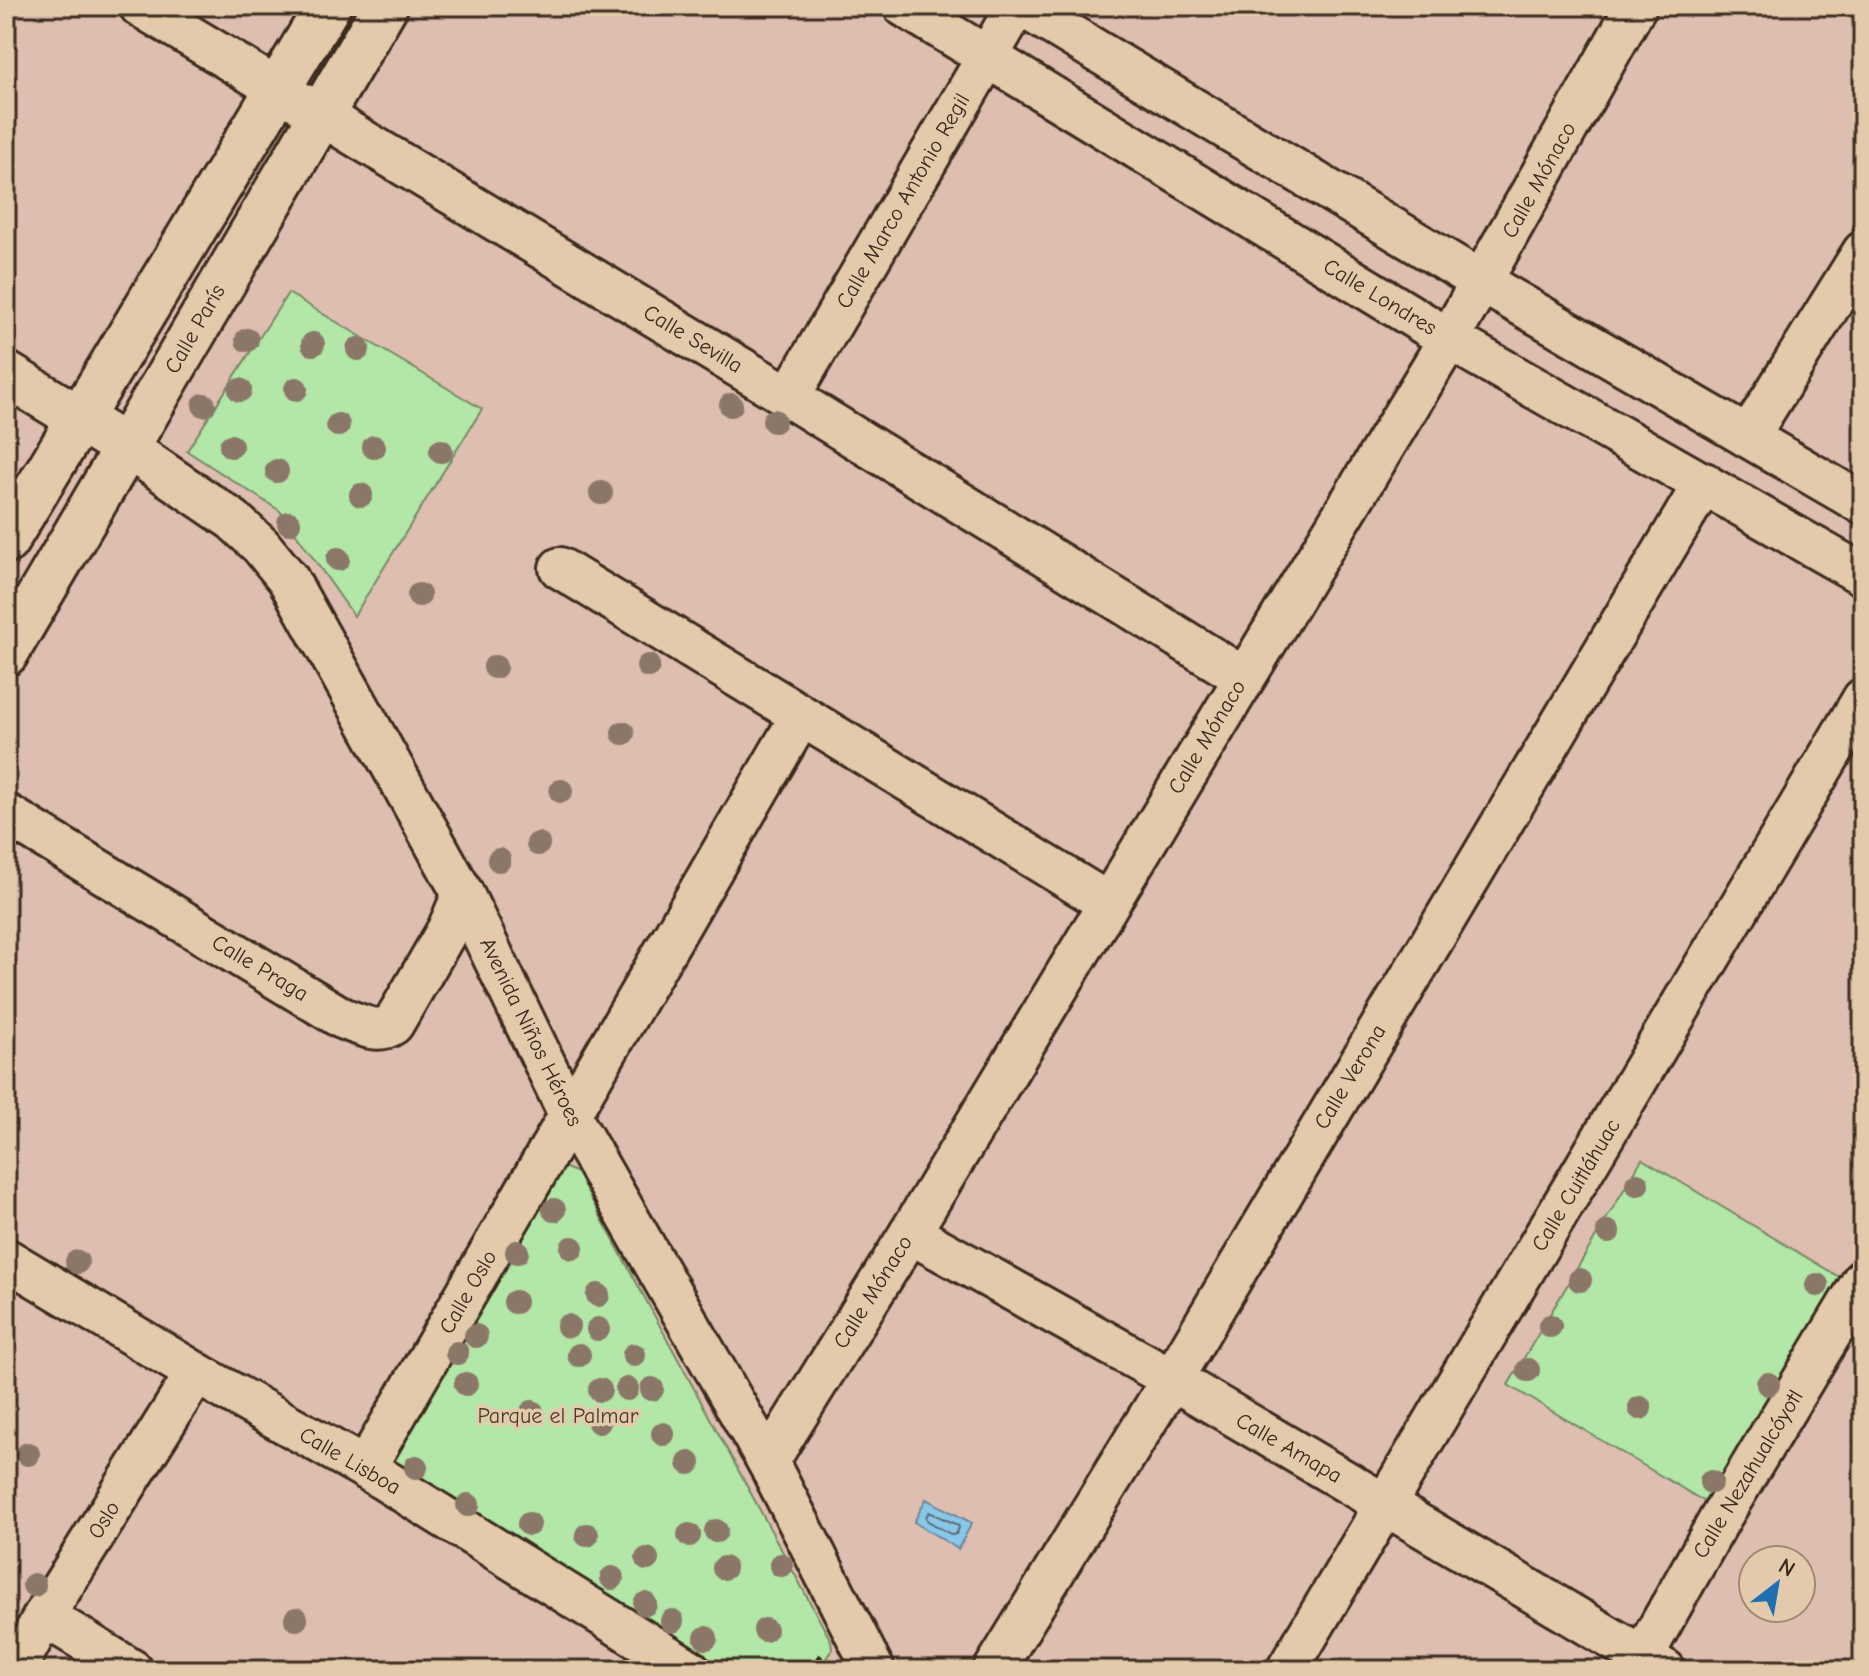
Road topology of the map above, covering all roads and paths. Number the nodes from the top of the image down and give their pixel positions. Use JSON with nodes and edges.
{"nodes":[{"id":1,"x":140,"y":6,"type":"edge"},
{"id":2,"x":328,"y":6,"type":"edge"},
{"id":3,"x":385,"y":6,"type":"edge"},
{"id":4,"x":904,"y":6,"type":"edge"},
{"id":5,"x":1019,"y":6,"type":"edge"},
{"id":6,"x":1636,"y":6,"type":"edge"},
{"id":7,"x":987,"y":56,"type":"junction"},
{"id":8,"x":277,"y":88,"type":"junction"},
{"id":9,"x":319,"y":115,"type":"junction"},
{"id":10,"x":1863,"y":252,"type":"edge"},
{"id":11,"x":1482,"y":282,"type":"junction"},
{"id":12,"x":1449,"y":339,"type":"junction"},
{"id":13,"x":6,"y":374,"type":"edge"},
{"id":14,"x":789,"y":397,"type":"junction"},
{"id":15,"x":79,"y":419,"type":"junction"},
{"id":16,"x":1748,"y":437,"type":"junction"},
{"id":17,"x":126,"y":447,"type":"junction"},
{"id":18,"x":1704,"y":483,"type":"junction"},
{"id":19,"x":1863,"y":504,"type":"edge"},
{"id":20,"x":6,"y":541,"type":"edge"},
{"id":21,"x":560,"y":568,"type":"dead end"},
{"id":22,"x":1863,"y":575,"type":"edge"},
{"id":23,"x":6,"y":653,"type":"edge"},
{"id":24,"x":1243,"y":677,"type":"junction"},
{"id":25,"x":1863,"y":699,"type":"edge"},
{"id":26,"x":801,"y":716,"type":"junction"},
{"id":27,"x":6,"y":814,"type":"edge"},
{"id":28,"x":463,"y":894,"type":"junction"},
{"id":29,"x":1108,"y":903,"type":"junction"},
{"id":30,"x":570,"y":1116,"type":"junction"},
{"id":31,"x":910,"y":1233,"type":"junction"},
{"id":32,"x":6,"y":1259,"type":"edge"},
{"id":33,"x":1863,"y":1280,"type":"edge"},
{"id":34,"x":196,"y":1373,"type":"junction"},
{"id":35,"x":1172,"y":1379,"type":"junction"},
{"id":36,"x":768,"y":1462,"type":"junction"},
{"id":37,"x":365,"y":1468,"type":"junction"},
{"id":38,"x":1387,"y":1506,"type":"junction"},
{"id":39,"x":44,"y":1616,"type":"junction"},
{"id":40,"x":857,"y":1660,"type":"edge"},
{"id":41,"x":701,"y":1662,"type":"edge"},
{"id":42,"x":1648,"y":1666,"type":"edge"},
{"id":43,"x":15,"y":1670,"type":"edge"},
{"id":44,"x":132,"y":1670,"type":"edge"},
{"id":45,"x":740,"y":1670,"type":"edge"},
{"id":46,"x":994,"y":1670,"type":"edge"},
{"id":47,"x":1287,"y":1670,"type":"edge"}],
"edges":[{"from":1,"to":8,"type":"street","name":"Calle Sevilla"},
{"from":2,"to":8,"type":"main road"},
{"from":3,"to":9,"type":"main road","name":"Calle París"},
{"from":4,"to":7,"type":"street","name":"Calle Londres"},
{"from":5,"to":7,"type":"street","name":"Calle Marco Antonio Regil"},
{"from":5,"to":11,"type":"street"},
{"from":6,"to":11,"type":"street","name":"Calle Mónaco"},
{"from":7,"to":12,"type":"street","name":"Calle Londres"},
{"from":7,"to":14,"type":"street","name":"Calle Marco Antonio Regil"},
{"from":8,"to":9,"type":"street","name":"Calle Sevilla"},
{"from":8,"to":15,"type":"main road"},
{"from":9,"to":14,"type":"street","name":"Calle Sevilla"},
{"from":9,"to":17,"type":"main road","name":"Calle París"},
{"from":10,"to":16,"type":"street"},
{"from":11,"to":12,"type":"street","name":"Calle Mónaco"},
{"from":11,"to":16,"type":"street"},
{"from":12,"to":18,"type":"street","name":"Calle Londres"},
{"from":12,"to":24,"type":"street","name":"Calle Mónaco"},
{"from":13,"to":15,"type":"main road"},
{"from":14,"to":24,"type":"street","name":"Calle Sevilla"},
{"from":15,"to":17,"type":"main road"},
{"from":15,"to":20,"type":"main road"},
{"from":16,"to":19,"type":"street"},
{"from":17,"to":23,"type":"main road","name":"Calle París"},
{"from":17,"to":28,"type":"street","name":"Avenida Niños Héroes"},
{"from":18,"to":22,"type":"street","name":"Calle Londres"},
{"from":18,"to":35,"type":"street","name":"Calle Verona"},
{"from":21,"to":26,"type":"street"},
{"from":24,"to":29,"type":"street","name":"Calle Mónaco"},
{"from":25,"to":38,"type":"street","name":"Calle Cuitláhuac"},
{"from":26,"to":29,"type":"street"},
{"from":26,"to":30,"type":"street","name":"Calle Oslo"},
{"from":27,"to":28,"type":"street","name":"Calle Praga"},
{"from":28,"to":30,"type":"street","name":"Avenida Niños Héroes"},
{"from":29,"to":31,"type":"street","name":"Calle Mónaco"},
{"from":30,"to":36,"type":"street","name":"Avenida Niños Héroes"},
{"from":30,"to":37,"type":"street","name":"Calle Oslo"},
{"from":31,"to":35,"type":"street","name":"Calle Amapa"},
{"from":31,"to":36,"type":"street","name":"Calle Mónaco"},
{"from":32,"to":34,"type":"street","name":"Calle Lisboa"},
{"from":33,"to":42,"type":"street","name":"Calle Nezahualcóyotl"},
{"from":34,"to":37,"type":"street","name":"Calle Lisboa"},
{"from":34,"to":39,"type":"street","name":"Oslo"},
{"from":35,"to":38,"type":"street","name":"Calle Amapa"},
{"from":35,"to":46,"type":"street","name":"Calle Verona"},
{"from":36,"to":40,"type":"street","name":"Avenida Niños Héroes"},
{"from":37,"to":41,"type":"street","name":"Calle Lisboa"},
{"from":38,"to":42,"type":"street","name":"Calle Amapa"},
{"from":38,"to":47,"type":"street","name":"Calle Cuitláhuac"},
{"from":39,"to":43,"type":"street","name":"Oslo"},
{"from":39,"to":44,"type":"street"},
{"from":41,"to":45,"type":"path"}]}
